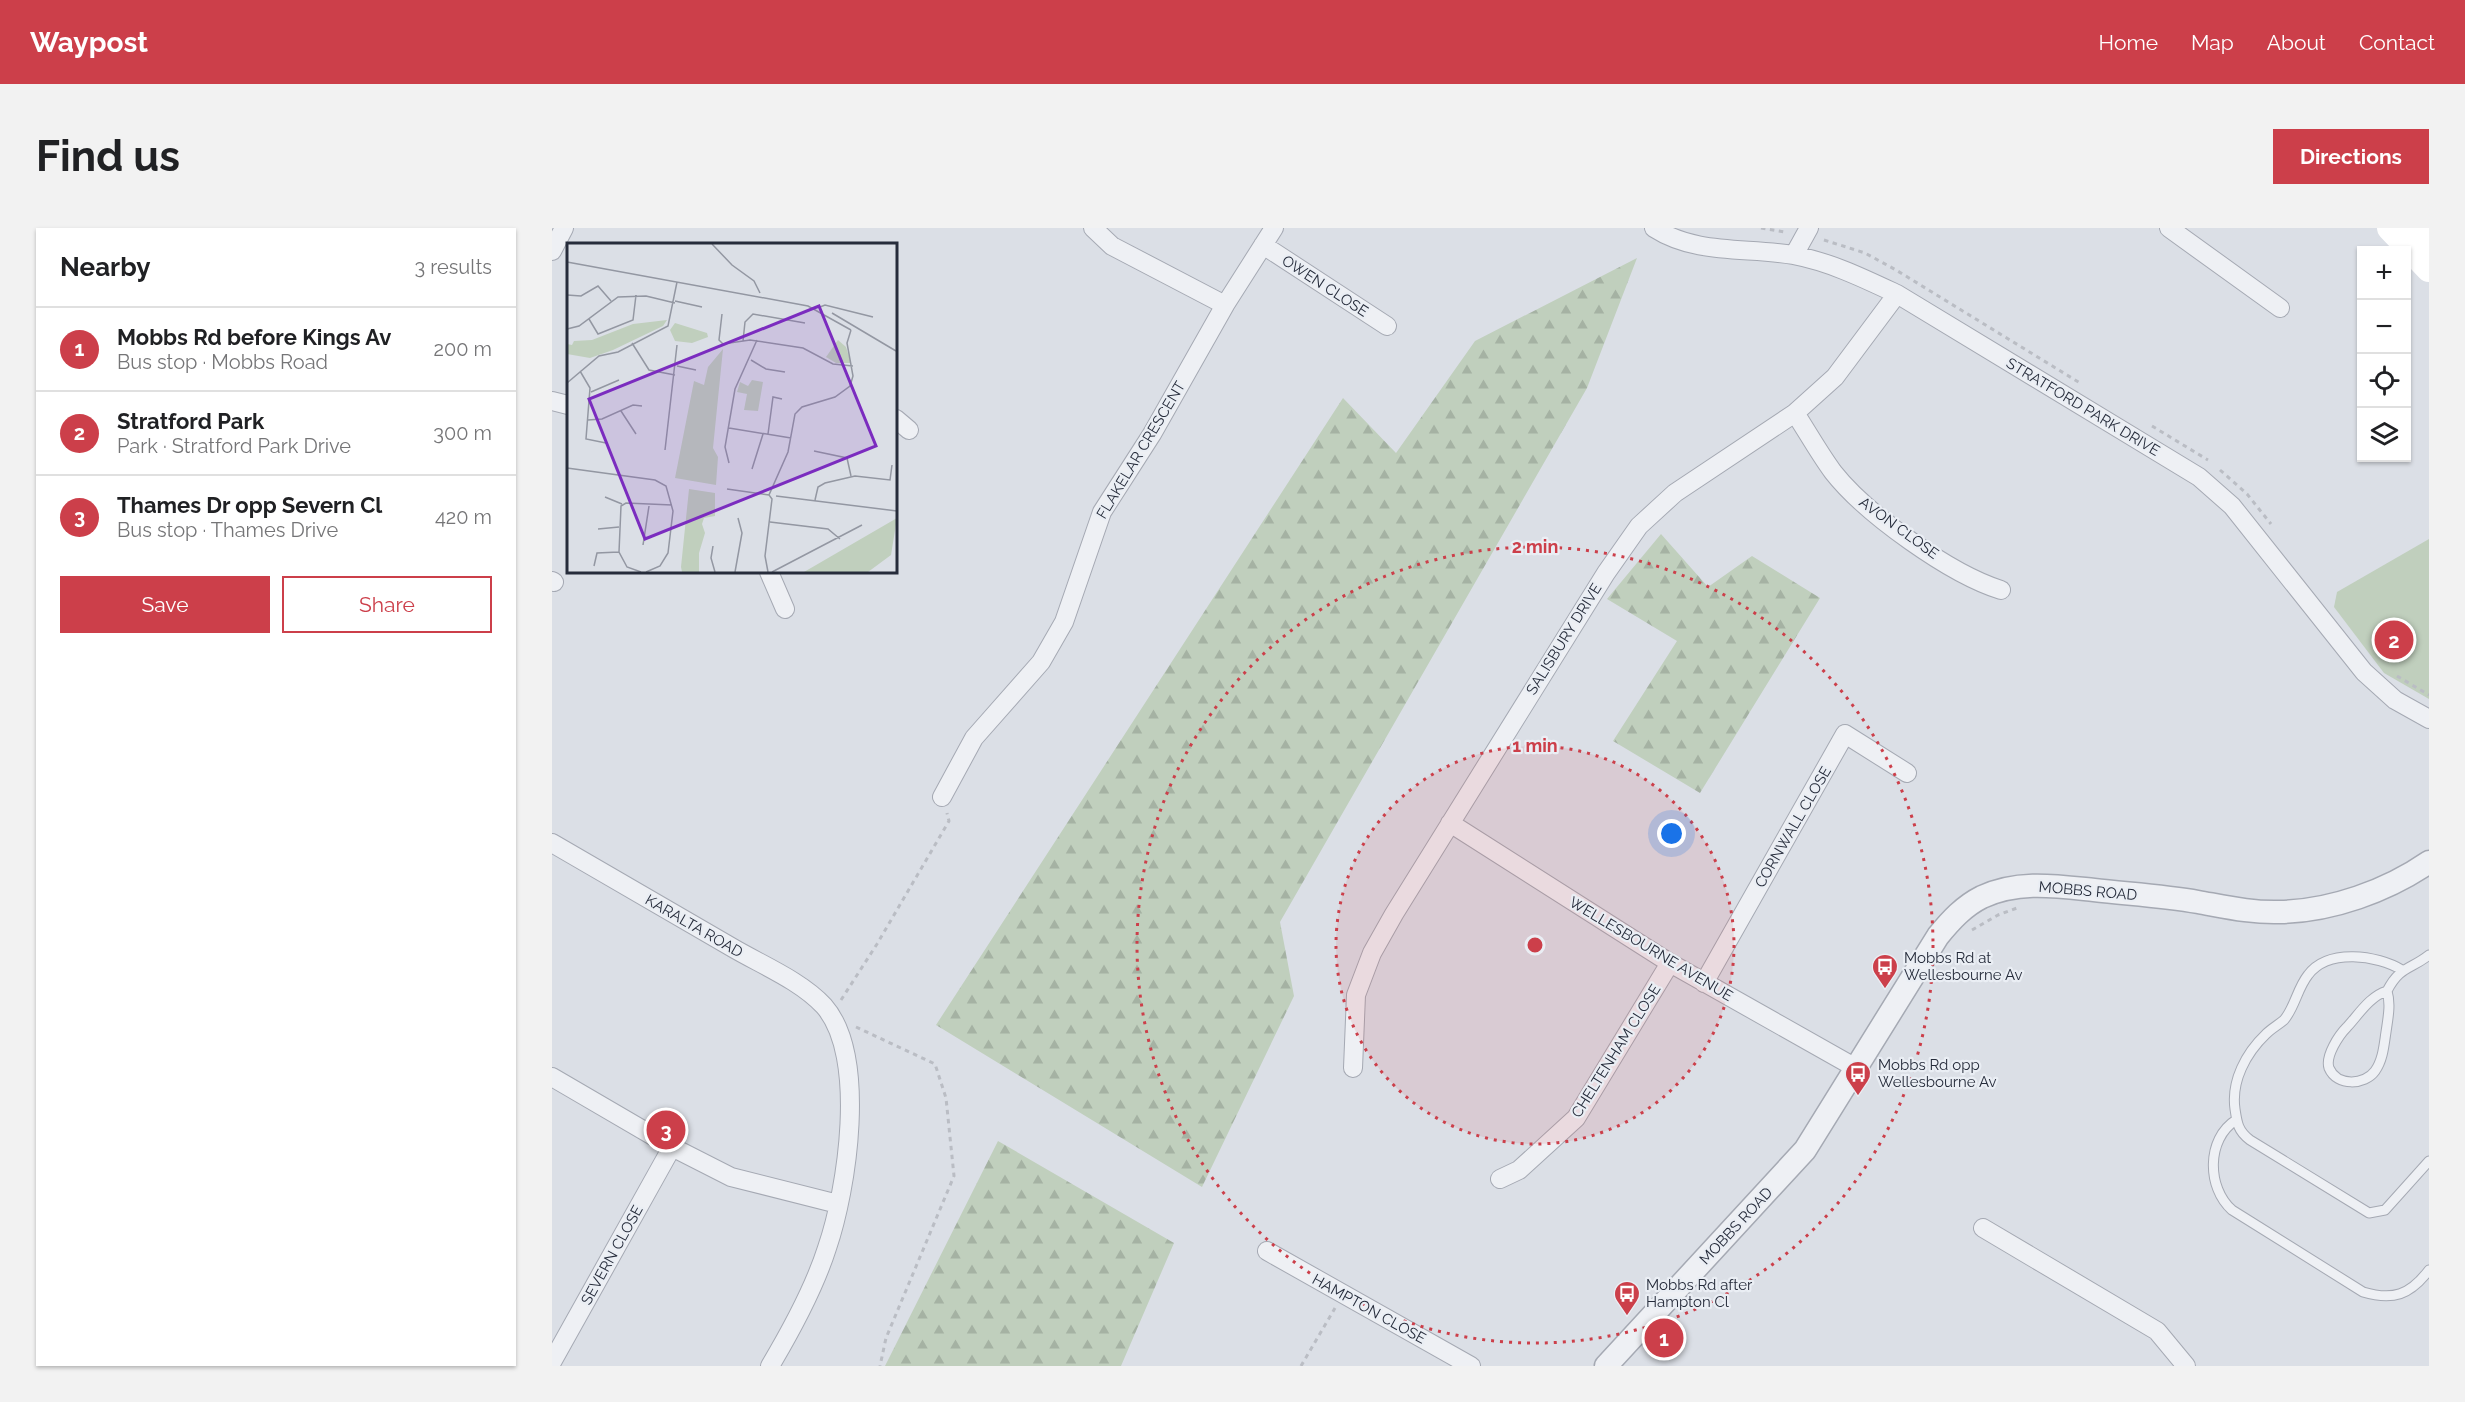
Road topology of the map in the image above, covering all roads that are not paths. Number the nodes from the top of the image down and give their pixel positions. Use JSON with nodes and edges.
{"nodes":[{"id":1,"x":564,"y":228,"type":"edge"},
{"id":2,"x":1093,"y":228,"type":"edge"},
{"id":3,"x":1274,"y":228,"type":"edge"},
{"id":4,"x":1654,"y":228,"type":"edge"},
{"id":5,"x":1809,"y":228,"type":"edge"},
{"id":6,"x":2169,"y":228,"type":"edge"},
{"id":7,"x":2390,"y":228,"type":"edge"},
{"id":8,"x":1263,"y":245,"type":"junction"},
{"id":9,"x":552,"y":252,"type":"edge"},
{"id":10,"x":1794,"y":255,"type":"junction"},
{"id":11,"x":2429,"y":269,"type":"edge"},
{"id":12,"x":1897,"y":294,"type":"junction"},
{"id":13,"x":1225,"y":305,"type":"junction"},
{"id":14,"x":2280,"y":308,"type":"dead end"},
{"id":15,"x":1387,"y":326,"type":"dead end"},
{"id":16,"x":552,"y":401,"type":"edge"},
{"id":17,"x":567,"y":405,"type":"edge"},
{"id":18,"x":1795,"y":413,"type":"junction"},
{"id":19,"x":769,"y":573,"type":"edge"},
{"id":20,"x":2001,"y":590,"type":"dead end"},
{"id":21,"x":785,"y":609,"type":"dead end"},
{"id":22,"x":2429,"y":718,"type":"edge"},
{"id":23,"x":1907,"y":773,"type":"dead end"},
{"id":24,"x":942,"y":796,"type":"road end"},
{"id":25,"x":1450,"y":823,"type":"junction"},
{"id":26,"x":552,"y":843,"type":"edge"},
{"id":27,"x":2429,"y":862,"type":"edge"},
{"id":28,"x":2429,"y":955,"type":"edge"},
{"id":29,"x":1670,"y":963,"type":"junction"},
{"id":30,"x":2402,"y":970,"type":"junction"},
{"id":31,"x":1704,"y":982,"type":"junction"},
{"id":32,"x":2387,"y":991,"type":"junction"},
{"id":33,"x":1353,"y":1068,"type":"dead end"},
{"id":34,"x":1856,"y":1068,"type":"junction"},
{"id":35,"x":552,"y":1077,"type":"edge"},
{"id":36,"x":2236,"y":1120,"type":"junction"},
{"id":37,"x":672,"y":1147,"type":"junction"},
{"id":38,"x":2429,"y":1161,"type":"edge"},
{"id":39,"x":1500,"y":1179,"type":"dead end"},
{"id":40,"x":838,"y":1204,"type":"junction"},
{"id":41,"x":1983,"y":1228,"type":"dead end"},
{"id":42,"x":1267,"y":1251,"type":"dead end"},
{"id":43,"x":2429,"y":1270,"type":"edge"},
{"id":44,"x":552,"y":1362,"type":"edge"},
{"id":45,"x":770,"y":1366,"type":"edge"},
{"id":46,"x":1471,"y":1366,"type":"edge"},
{"id":47,"x":1606,"y":1366,"type":"edge"},
{"id":48,"x":2186,"y":1366,"type":"edge"}],
"edges":[{"from":1,"to":9,"type":"street"},
{"from":2,"to":13,"type":"street"},
{"from":3,"to":8,"type":"street","name":"FLAKELAR CRESCENT"},
{"from":4,"to":10,"type":"street","name":"STRATFORD PARK DRIVE"},
{"from":5,"to":10,"type":"street"},
{"from":6,"to":14,"type":"street"},
{"from":7,"to":11,"type":"main road"},
{"from":8,"to":13,"type":"street","name":"FLAKELAR CRESCENT"},
{"from":8,"to":15,"type":"street","name":"OWEN CLOSE"},
{"from":10,"to":12,"type":"street","name":"STRATFORD PARK DRIVE"},
{"from":12,"to":18,"type":"street","name":"SALISBURY DRIVE"},
{"from":12,"to":22,"type":"street","name":"STRATFORD PARK DRIVE"},
{"from":13,"to":24,"type":"street","name":"FLAKELAR CRESCENT"},
{"from":16,"to":17,"type":"street"},
{"from":18,"to":20,"type":"street","name":"AVON CLOSE"},
{"from":18,"to":25,"type":"street","name":"SALISBURY DRIVE"},
{"from":19,"to":21,"type":"street"},
{"from":23,"to":31,"type":"street","name":"CORNWALL CLOSE"},
{"from":25,"to":29,"type":"street","name":"WELLESBOURNE AVENUE"},
{"from":25,"to":33,"type":"street","name":"SALISBURY DRIVE"},
{"from":26,"to":40,"type":"street","name":"KARALTA ROAD"},
{"from":27,"to":34,"type":"street","name":"MOBBS ROAD"},
{"from":28,"to":30,"type":"lane"},
{"from":29,"to":31,"type":"street","name":"WELLESBOURNE AVENUE"},
{"from":29,"to":39,"type":"street","name":"CHELTENHAM CLOSE"},
{"from":30,"to":32,"type":"lane"},
{"from":30,"to":36,"type":"lane"},
{"from":31,"to":34,"type":"street","name":"WELLESBOURNE AVENUE"},
{"from":32,"to":32,"type":"lane"},
{"from":34,"to":47,"type":"street","name":"MOBBS ROAD"},
{"from":35,"to":37,"type":"street"},
{"from":36,"to":38,"type":"lane"},
{"from":36,"to":43,"type":"lane"},
{"from":37,"to":40,"type":"street"},
{"from":37,"to":44,"type":"street","name":"SEVERN CLOSE"},
{"from":40,"to":45,"type":"street"},
{"from":41,"to":48,"type":"street"},
{"from":42,"to":46,"type":"street","name":"HAMPTON CLOSE"}]}
